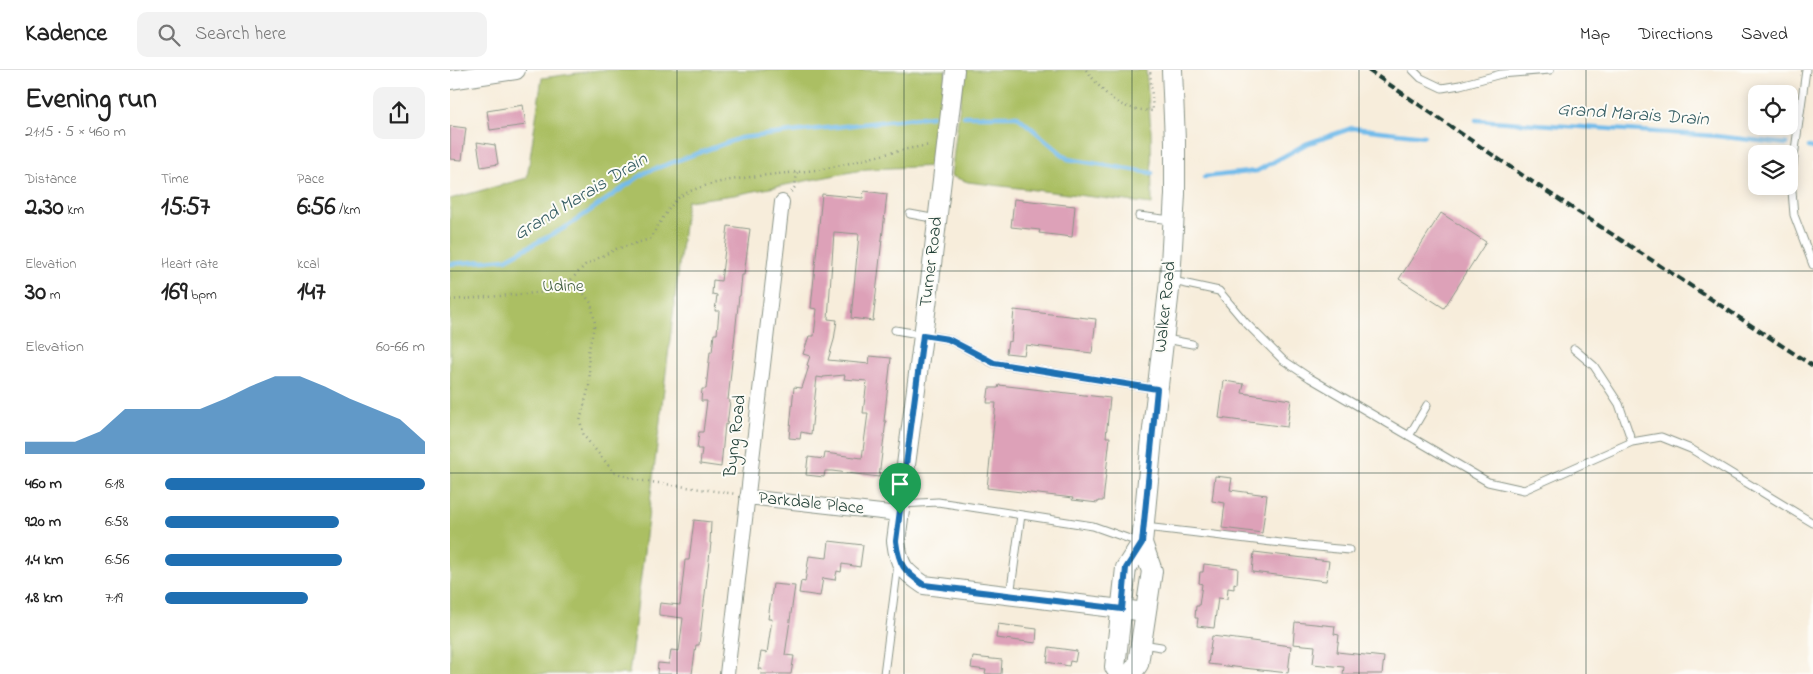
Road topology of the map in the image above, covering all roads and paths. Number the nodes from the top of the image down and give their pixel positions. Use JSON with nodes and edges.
{"nodes":[{"id":1,"x":516,"y":70,"type":"edge"},
{"id":2,"x":955,"y":70,"type":"edge"},
{"id":3,"x":1086,"y":70,"type":"edge"},
{"id":4,"x":1150,"y":70,"type":"edge"},
{"id":5,"x":1172,"y":70,"type":"edge"},
{"id":6,"x":1413,"y":70,"type":"edge"},
{"id":7,"x":1550,"y":70,"type":"edge"},
{"id":8,"x":1806,"y":70,"type":"edge"},
{"id":9,"x":450,"y":80,"type":"edge"},
{"id":10,"x":933,"y":145,"type":"dead end"},
{"id":11,"x":797,"y":172,"type":"junction"},
{"id":12,"x":782,"y":202,"type":"joint"},
{"id":13,"x":910,"y":214,"type":"dead end"},
{"id":14,"x":1138,"y":216,"type":"dead end"},
{"id":15,"x":938,"y":219,"type":"junction"},
{"id":16,"x":1174,"y":221,"type":"junction"},
{"id":17,"x":1813,"y":265,"type":"edge"},
{"id":18,"x":1170,"y":281,"type":"junction"},
{"id":19,"x":566,"y":285,"type":"junction"},
{"id":20,"x":450,"y":300,"type":"edge"},
{"id":21,"x":895,"y":330,"type":"dead end"},
{"id":22,"x":923,"y":335,"type":"junction"},
{"id":23,"x":1163,"y":339,"type":"junction"},
{"id":24,"x":1192,"y":344,"type":"dead end"},
{"id":25,"x":1574,"y":349,"type":"dead end"},
{"id":26,"x":1157,"y":389,"type":"junction"},
{"id":27,"x":1427,"y":405,"type":"dead end"},
{"id":28,"x":1408,"y":436,"type":"junction"},
{"id":29,"x":1632,"y":442,"type":"junction"},
{"id":30,"x":729,"y":492,"type":"dead end"},
{"id":31,"x":747,"y":497,"type":"junction"},
{"id":32,"x":900,"y":509,"type":"junction"},
{"id":33,"x":1021,"y":515,"type":"junction"},
{"id":34,"x":1813,"y":523,"type":"edge"},
{"id":35,"x":1143,"y":535,"type":"junction"},
{"id":36,"x":1349,"y":550,"type":"dead end"},
{"id":37,"x":898,"y":559,"type":"junction"},
{"id":38,"x":1010,"y":596,"type":"junction"},
{"id":39,"x":1122,"y":609,"type":"junction"},
{"id":40,"x":1146,"y":612,"type":"junction"},
{"id":41,"x":726,"y":674,"type":"edge"},
{"id":42,"x":884,"y":674,"type":"edge"},
{"id":43,"x":1120,"y":674,"type":"edge"},
{"id":44,"x":1131,"y":674,"type":"edge"}],
"edges":[{"from":1,"to":9,"type":"street"},
{"from":2,"to":15,"type":"street","name":"Turner Road"},
{"from":3,"to":4,"type":"path"},
{"from":5,"to":16,"type":"main road","name":"Walker Road"},
{"from":6,"to":7,"type":"lane"},
{"from":8,"to":17,"type":"lane"},
{"from":10,"to":11,"type":"path"},
{"from":11,"to":12,"type":"path"},
{"from":11,"to":19,"type":"path"},
{"from":12,"to":31,"type":"street","name":"Byng Road"},
{"from":13,"to":15,"type":"lane"},
{"from":14,"to":16,"type":"lane"},
{"from":15,"to":22,"type":"street","name":"Turner Road"},
{"from":16,"to":18,"type":"main road","name":"Walker Road"},
{"from":18,"to":23,"type":"main road","name":"Walker Road"},
{"from":18,"to":28,"type":"lane"},
{"from":19,"to":20,"type":"path"},
{"from":19,"to":30,"type":"path"},
{"from":21,"to":22,"type":"lane"},
{"from":22,"to":26,"type":"lane"},
{"from":22,"to":32,"type":"street","name":"Turner Road"},
{"from":23,"to":24,"type":"lane"},
{"from":23,"to":26,"type":"main road","name":"Walker Road"},
{"from":25,"to":29,"type":"lane"},
{"from":26,"to":35,"type":"main road","name":"Walker Road"},
{"from":27,"to":28,"type":"lane"},
{"from":28,"to":29,"type":"lane"},
{"from":29,"to":34,"type":"lane"},
{"from":31,"to":32,"type":"street","name":"Parkdale Place"},
{"from":31,"to":41,"type":"street","name":"Byng Road"},
{"from":32,"to":33,"type":"lane"},
{"from":32,"to":37,"type":"street"},
{"from":33,"to":35,"type":"lane"},
{"from":33,"to":38,"type":"lane"},
{"from":35,"to":36,"type":"lane"},
{"from":35,"to":39,"type":"main road","name":"Walker Road"},
{"from":35,"to":40,"type":"main road","name":"Walker Road"},
{"from":37,"to":38,"type":"street"},
{"from":37,"to":42,"type":"lane"},
{"from":38,"to":39,"type":"street"},
{"from":39,"to":40,"type":"street"},
{"from":39,"to":43,"type":"main road","name":"Walker Road"},
{"from":40,"to":44,"type":"main road","name":"Walker Road"}]}
